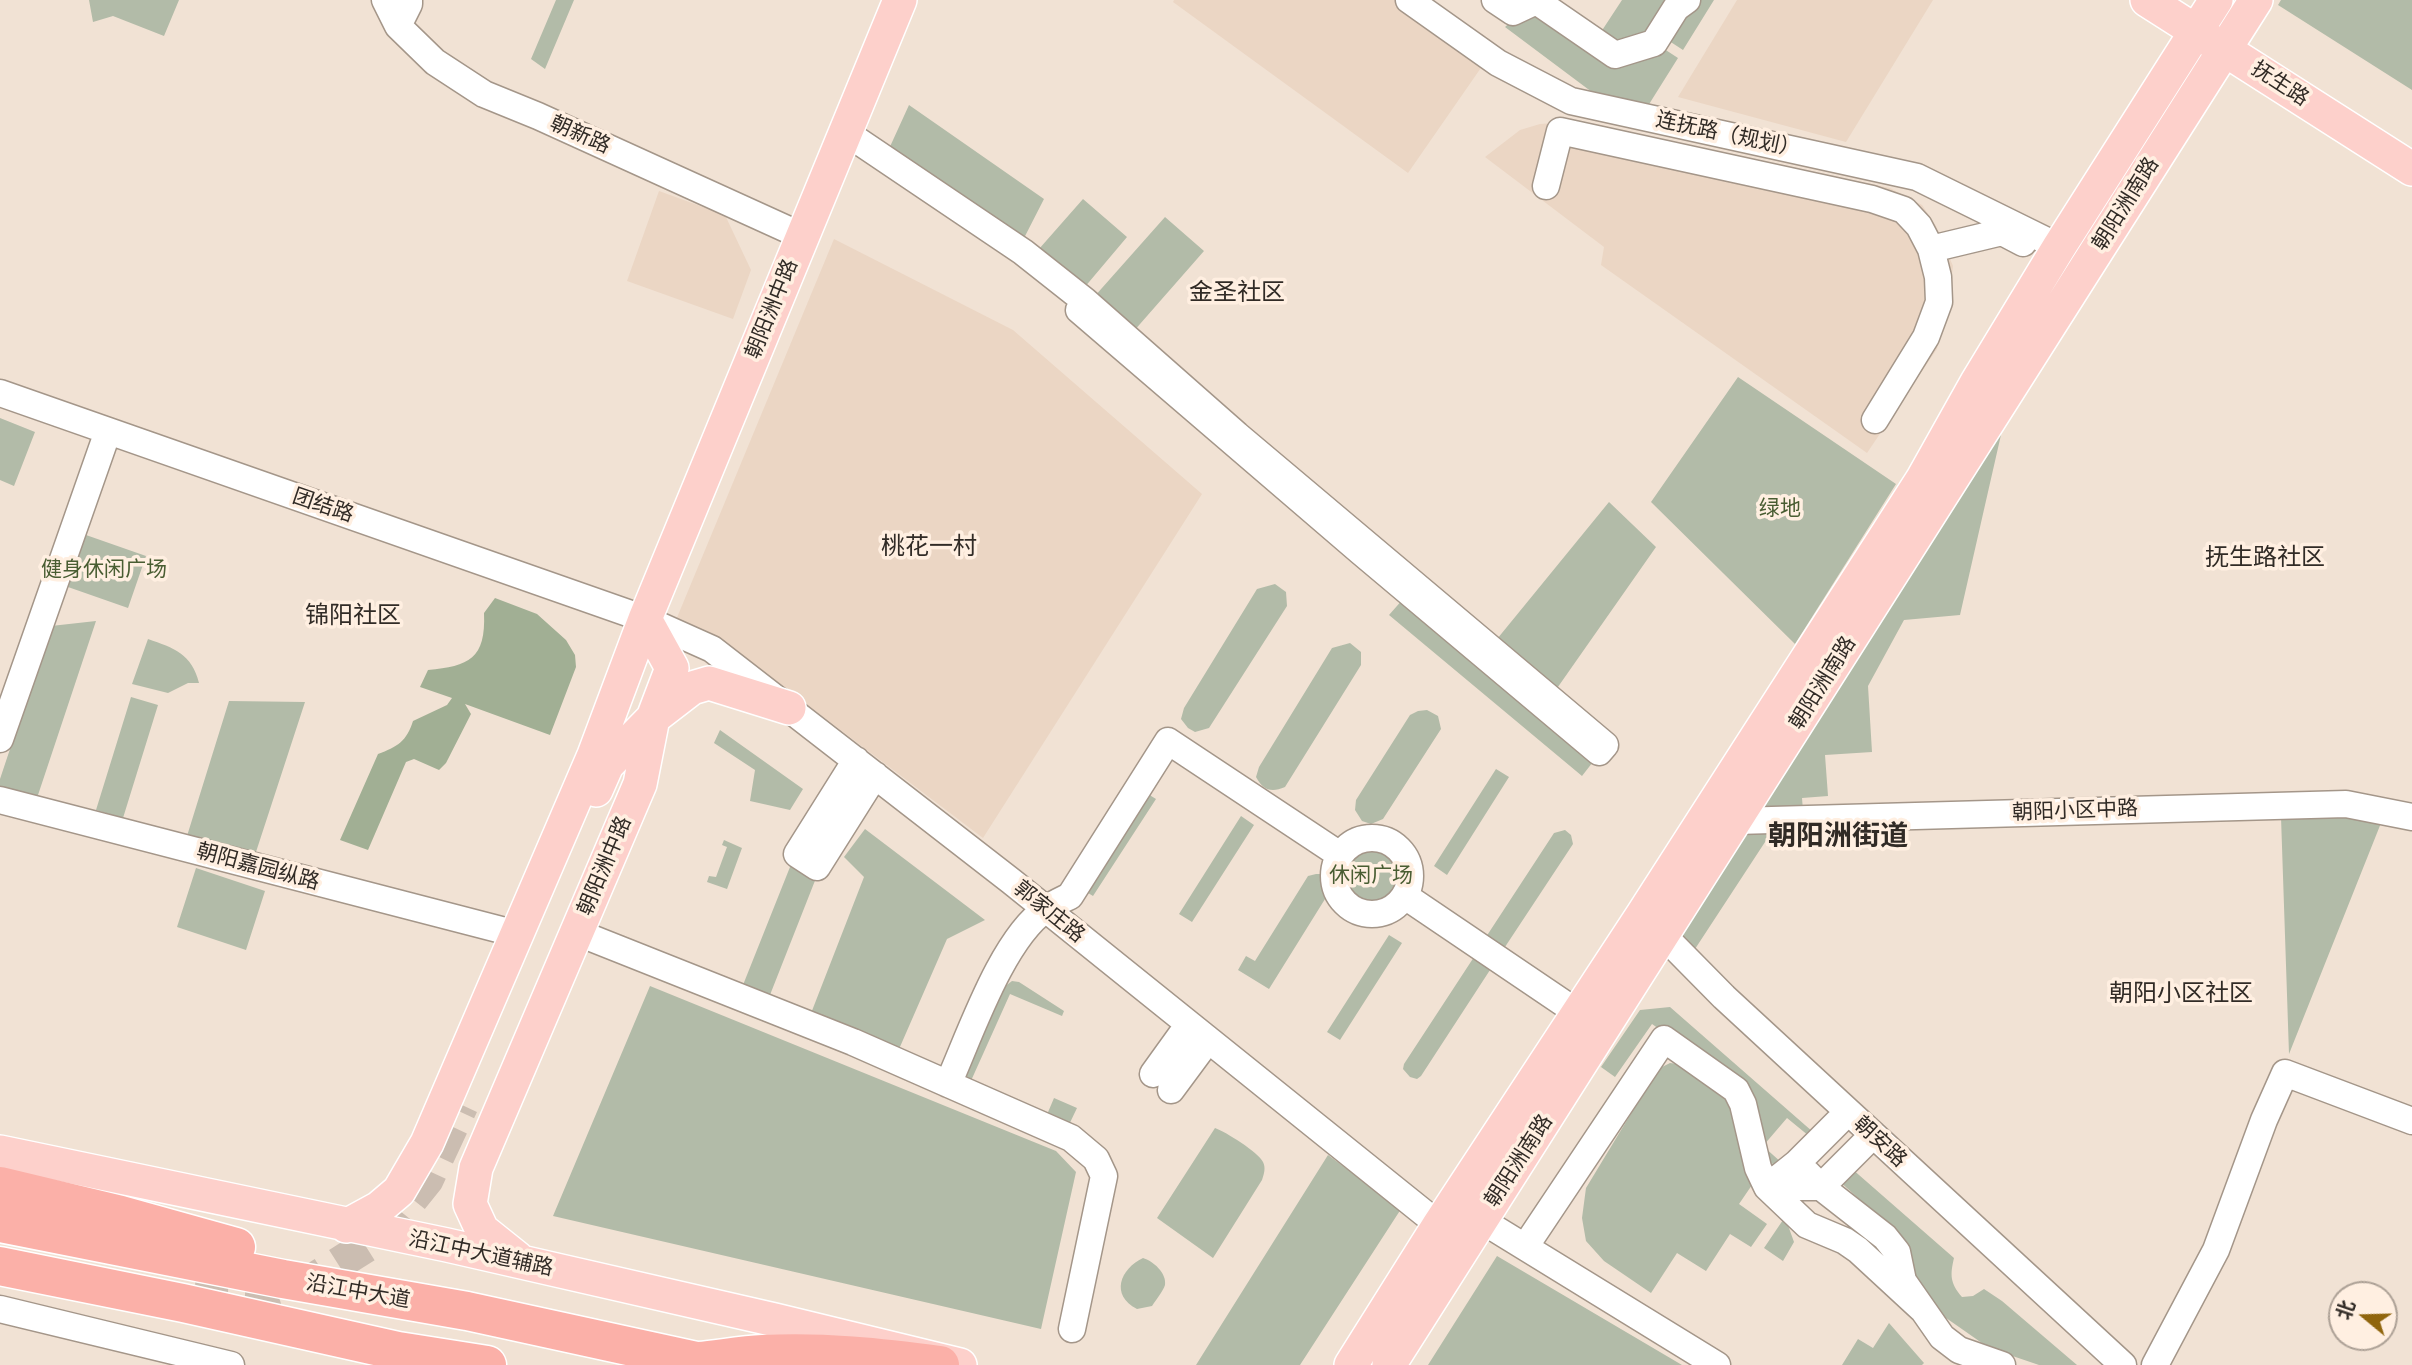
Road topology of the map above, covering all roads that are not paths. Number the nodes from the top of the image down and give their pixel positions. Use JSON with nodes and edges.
{"nodes":[{"id":1,"x":385,"y":0,"type":"edge"},
{"id":2,"x":408,"y":0,"type":"edge"},
{"id":3,"x":900,"y":0,"type":"edge"},
{"id":4,"x":1409,"y":0,"type":"edge"},
{"id":5,"x":1495,"y":0,"type":"edge"},
{"id":6,"x":1534,"y":0,"type":"edge"},
{"id":7,"x":1687,"y":0,"type":"edge"},
{"id":8,"x":2147,"y":0,"type":"edge"},
{"id":9,"x":2256,"y":0,"type":"edge"},
{"id":10,"x":2201,"y":11,"type":"edge"},
{"id":11,"x":398,"y":26,"type":"junction"},
{"id":12,"x":2230,"y":40,"type":"junction"},
{"id":13,"x":845,"y":132,"type":"junction"},
{"id":14,"x":2412,"y":147,"type":"edge"},
{"id":15,"x":2412,"y":169,"type":"edge"},
{"id":16,"x":1545,"y":186,"type":"dead end"},
{"id":17,"x":802,"y":236,"type":"junction"},
{"id":18,"x":1931,"y":249,"type":"junction"},
{"id":19,"x":2055,"y":253,"type":"junction"},
{"id":20,"x":1085,"y":300,"type":"junction"},
{"id":21,"x":0,"y":393,"type":"edge"},
{"id":22,"x":1875,"y":419,"type":"dead end"},
{"id":23,"x":108,"y":431,"type":"junction"},
{"id":24,"x":645,"y":619,"type":"junction"},
{"id":25,"x":789,"y":708,"type":"junction"},
{"id":26,"x":653,"y":718,"type":"junction"},
{"id":27,"x":0,"y":739,"type":"edge"},
{"id":28,"x":0,"y":800,"type":"edge"},
{"id":29,"x":2412,"y":817,"type":"edge"},
{"id":30,"x":1736,"y":821,"type":"junction"},
{"id":31,"x":1340,"y":855,"type":"junction"},
{"id":32,"x":1405,"y":896,"type":"junction"},
{"id":33,"x":1045,"y":909,"type":"junction"},
{"id":34,"x":1653,"y":925,"type":"junction"},
{"id":35,"x":576,"y":932,"type":"junction"},
{"id":36,"x":517,"y":934,"type":"junction"},
{"id":37,"x":1578,"y":1013,"type":"junction"},
{"id":38,"x":1198,"y":1032,"type":"junction"},
{"id":39,"x":1162,"y":1082,"type":"dead end"},
{"id":40,"x":948,"y":1084,"type":"junction"},
{"id":41,"x":454,"y":1102,"type":"junction"},
{"id":42,"x":500,"y":1111,"type":"junction"},
{"id":43,"x":1848,"y":1112,"type":"junction"},
{"id":44,"x":2412,"y":1121,"type":"edge"},
{"id":45,"x":1872,"y":1135,"type":"junction"},
{"id":46,"x":0,"y":1152,"type":"edge"},
{"id":47,"x":1797,"y":1163,"type":"junction"},
{"id":48,"x":0,"y":1172,"type":"edge"},
{"id":49,"x":0,"y":1186,"type":"edge"},
{"id":50,"x":1767,"y":1187,"type":"junction"},
{"id":51,"x":1821,"y":1187,"type":"junction"},
{"id":52,"x":1481,"y":1220,"type":"junction"},
{"id":53,"x":0,"y":1223,"type":"edge"},
{"id":54,"x":1439,"y":1225,"type":"junction"},
{"id":55,"x":345,"y":1226,"type":"junction"},
{"id":56,"x":1525,"y":1247,"type":"junction"},
{"id":57,"x":523,"y":1263,"type":"junction"},
{"id":58,"x":0,"y":1266,"type":"edge"},
{"id":59,"x":0,"y":1309,"type":"edge"},
{"id":60,"x":1923,"y":1310,"type":"junction"},
{"id":61,"x":467,"y":1311,"type":"junction"},
{"id":62,"x":1072,"y":1329,"type":"dead end"},
{"id":63,"x":707,"y":1363,"type":"edge"},
{"id":64,"x":231,"y":1365,"type":"edge"},
{"id":65,"x":487,"y":1365,"type":"edge"},
{"id":66,"x":940,"y":1365,"type":"edge"},
{"id":67,"x":960,"y":1365,"type":"edge"},
{"id":68,"x":1352,"y":1365,"type":"edge"},
{"id":69,"x":1389,"y":1365,"type":"edge"},
{"id":70,"x":1717,"y":1365,"type":"edge"},
{"id":71,"x":2002,"y":1365,"type":"edge"},
{"id":72,"x":2123,"y":1365,"type":"edge"},
{"id":73,"x":2155,"y":1365,"type":"edge"}],
"edges":[{"from":1,"to":11,"type":"street","name":"朝新路"},
{"from":2,"to":11,"type":"street"},
{"from":3,"to":13,"type":"main road","name":"朝阳洲中路"},
{"from":4,"to":19,"type":"street","name":"连抚路（规划）"},
{"from":5,"to":6,"type":"street"},
{"from":6,"to":7,"type":"street"},
{"from":8,"to":10,"type":"main road","name":"抚生路"},
{"from":9,"to":12,"type":"main road","name":"朝阳洲南路"},
{"from":10,"to":12,"type":"main road","name":"抚生路"},
{"from":10,"to":19,"type":"main road","name":"朝阳洲南路"},
{"from":11,"to":17,"type":"street","name":"朝新路"},
{"from":12,"to":14,"type":"main road","name":"抚生路"},
{"from":12,"to":15,"type":"main road","name":"抚生路"},
{"from":12,"to":30,"type":"main road","name":"朝阳洲南路"},
{"from":13,"to":17,"type":"main road","name":"朝阳洲中路"},
{"from":13,"to":20,"type":"street"},
{"from":16,"to":18,"type":"street"},
{"from":17,"to":24,"type":"main road","name":"朝阳洲中路"},
{"from":18,"to":19,"type":"street"},
{"from":18,"to":22,"type":"street"},
{"from":19,"to":34,"type":"main road","name":"朝阳洲南路"},
{"from":20,"to":20,"type":"street"},
{"from":21,"to":23,"type":"street","name":"团结路"},
{"from":23,"to":24,"type":"street","name":"团结路"},
{"from":23,"to":27,"type":"street"},
{"from":24,"to":25,"type":"street","name":"郭家庄路"},
{"from":24,"to":26,"type":"main road","name":"朝阳洲中路"},
{"from":24,"to":36,"type":"main road","name":"朝阳洲中路"},
{"from":25,"to":26,"type":"main road"},
{"from":25,"to":33,"type":"street","name":"郭家庄路"},
{"from":26,"to":35,"type":"main road","name":"朝阳洲中路"},
{"from":26,"to":41,"type":"main road"},
{"from":28,"to":36,"type":"street","name":"朝阳嘉园纵路"},
{"from":29,"to":30,"type":"street","name":"朝阳小区中路"},
{"from":30,"to":34,"type":"main road","name":"朝阳洲南路"},
{"from":31,"to":32,"type":"street"},
{"from":31,"to":32,"type":"street"},
{"from":31,"to":33,"type":"street"},
{"from":32,"to":37,"type":"street"},
{"from":33,"to":38,"type":"street","name":"郭家庄路"},
{"from":33,"to":40,"type":"street"},
{"from":34,"to":37,"type":"main road","name":"朝阳洲南路"},
{"from":34,"to":43,"type":"street","name":"朝安路"},
{"from":34,"to":52,"type":"main road","name":"朝阳洲南路"},
{"from":35,"to":40,"type":"street"},
{"from":35,"to":42,"type":"main road","name":"朝阳洲中路"},
{"from":36,"to":41,"type":"main road","name":"朝阳洲中路"},
{"from":37,"to":54,"type":"main road","name":"朝阳洲南路"},
{"from":38,"to":39,"type":"street"},
{"from":38,"to":54,"type":"street","name":"郭家庄路"},
{"from":40,"to":62,"type":"street"},
{"from":41,"to":42,"type":"main road","name":"朝阳洲中路"},
{"from":41,"to":55,"type":"main road","name":"朝阳洲中路"},
{"from":42,"to":57,"type":"main road","name":"朝阳洲中路"},
{"from":43,"to":45,"type":"street","name":"朝安路"},
{"from":43,"to":47,"type":"street"},
{"from":44,"to":73,"type":"street"},
{"from":45,"to":51,"type":"street"},
{"from":45,"to":72,"type":"street","name":"朝安路"},
{"from":46,"to":55,"type":"main road","name":"沿江中大道辅路"},
{"from":47,"to":50,"type":"street"},
{"from":47,"to":51,"type":"street"},
{"from":48,"to":55,"type":"main road"},
{"from":49,"to":61,"type":"highway"},
{"from":50,"to":51,"type":"street"},
{"from":50,"to":56,"type":"street"},
{"from":50,"to":60,"type":"street"},
{"from":51,"to":60,"type":"street"},
{"from":52,"to":56,"type":"street"},
{"from":52,"to":69,"type":"main road","name":"朝阳洲南路"},
{"from":53,"to":61,"type":"highway","name":"沿江中大道"},
{"from":54,"to":68,"type":"main road","name":"朝阳洲南路"},
{"from":55,"to":57,"type":"main road","name":"沿江中大道辅路"},
{"from":56,"to":70,"type":"street"},
{"from":57,"to":67,"type":"main road","name":"沿江中大道辅路"},
{"from":58,"to":65,"type":"highway"},
{"from":59,"to":64,"type":"street"},
{"from":60,"to":71,"type":"street"},
{"from":61,"to":63,"type":"highway","name":"沿江中大道"},
{"from":63,"to":66,"type":"highway","name":"沿江中大道"}]}
